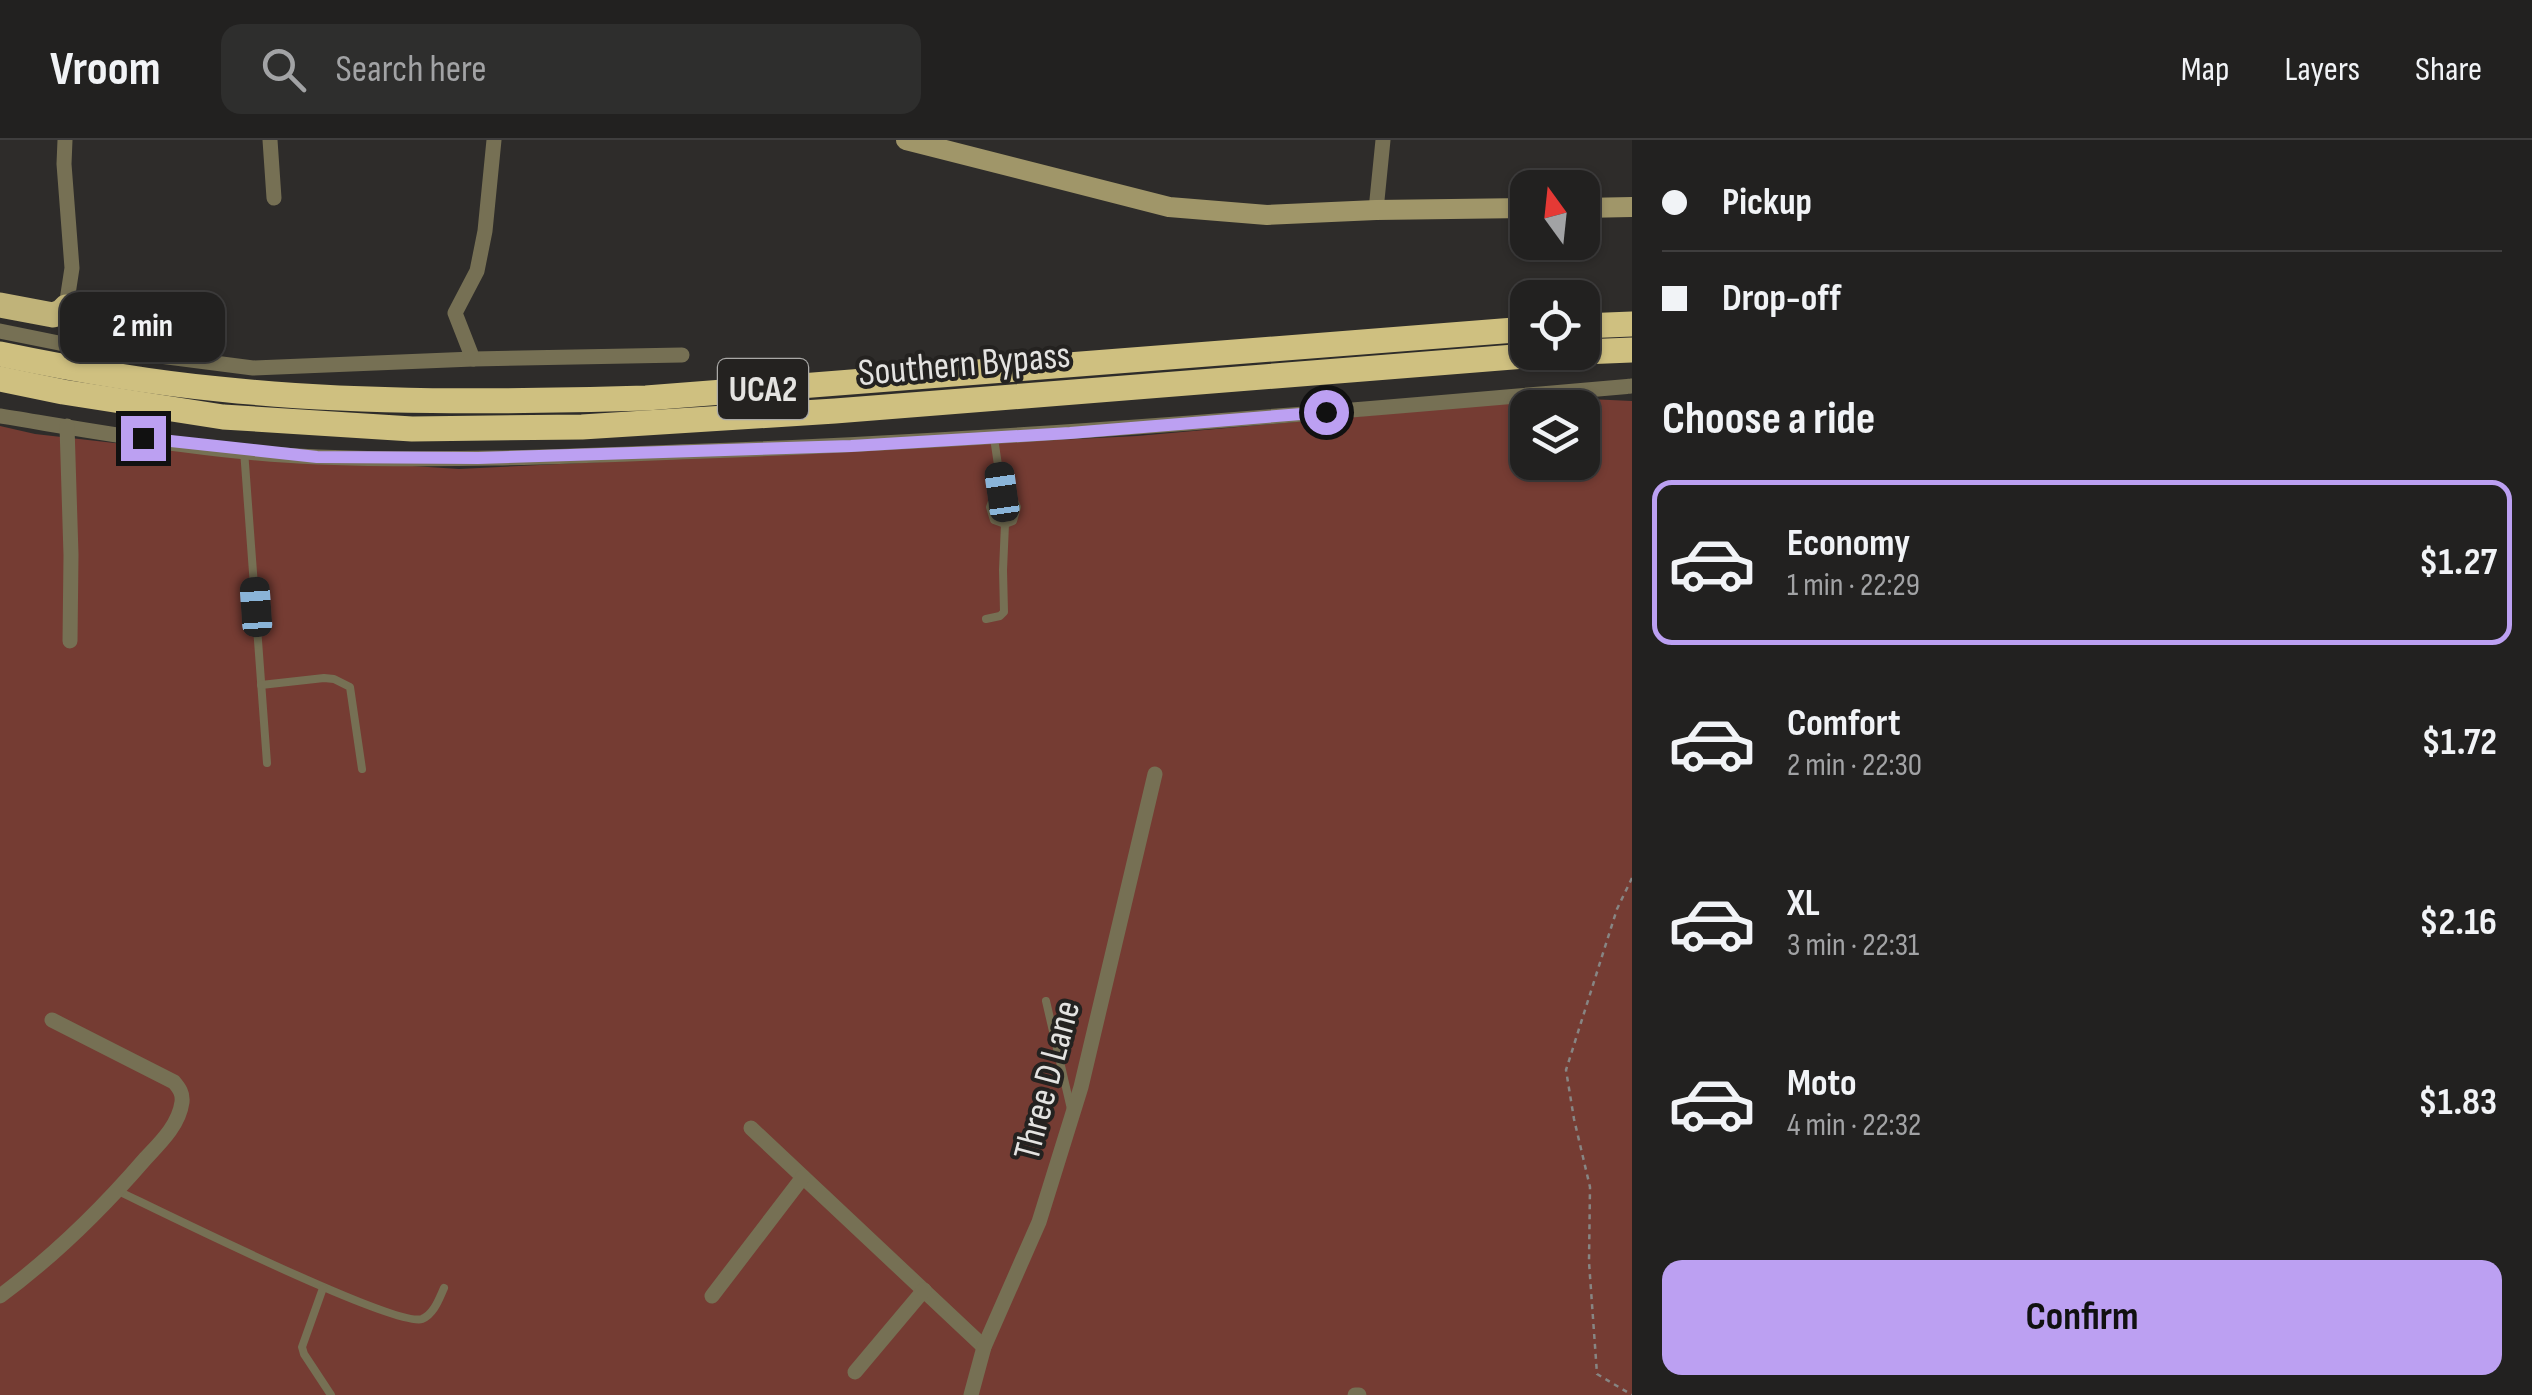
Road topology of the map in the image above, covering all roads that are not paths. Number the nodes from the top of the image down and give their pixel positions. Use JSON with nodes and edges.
{"nodes":[{"id":1,"x":64,"y":140,"type":"edge"},
{"id":2,"x":270,"y":140,"type":"edge"},
{"id":3,"x":494,"y":140,"type":"edge"},
{"id":4,"x":906,"y":140,"type":"edge"},
{"id":5,"x":1383,"y":140,"type":"edge"},
{"id":6,"x":274,"y":198,"type":"dead end"},
{"id":7,"x":1632,"y":206,"type":"edge"},
{"id":8,"x":1600,"y":207,"type":"edge"},
{"id":9,"x":1510,"y":208,"type":"edge"},
{"id":10,"x":1376,"y":210,"type":"junction"},
{"id":11,"x":0,"y":305,"type":"edge"},
{"id":12,"x":66,"y":307,"type":"joint"},
{"id":13,"x":1632,"y":324,"type":"edge"},
{"id":14,"x":1600,"y":325,"type":"edge"},
{"id":15,"x":0,"y":331,"type":"edge"},
{"id":16,"x":1510,"y":331,"type":"edge"},
{"id":17,"x":1632,"y":350,"type":"edge"},
{"id":18,"x":1600,"y":351,"type":"edge"},
{"id":19,"x":0,"y":354,"type":"edge"},
{"id":20,"x":682,"y":356,"type":"dead end"},
{"id":21,"x":1510,"y":357,"type":"edge"},
{"id":22,"x":473,"y":359,"type":"junction"},
{"id":23,"x":0,"y":379,"type":"edge"},
{"id":24,"x":1632,"y":386,"type":"edge"},
{"id":25,"x":0,"y":416,"type":"edge"},
{"id":26,"x":67,"y":426,"type":"junction"},
{"id":27,"x":994,"y":438,"type":"junction"},
{"id":28,"x":244,"y":450,"type":"junction"},
{"id":29,"x":1002,"y":492,"type":"junction"},
{"id":30,"x":1005,"y":524,"type":"junction"},
{"id":31,"x":986,"y":619,"type":"dead end"},
{"id":32,"x":70,"y":641,"type":"dead end"},
{"id":33,"x":261,"y":685,"type":"junction"},
{"id":34,"x":267,"y":762,"type":"dead end"},
{"id":35,"x":362,"y":769,"type":"dead end"},
{"id":36,"x":1155,"y":774,"type":"dead end"},
{"id":37,"x":1046,"y":1001,"type":"dead end"},
{"id":38,"x":52,"y":1020,"type":"dead end"},
{"id":39,"x":1072,"y":1113,"type":"junction"},
{"id":40,"x":751,"y":1128,"type":"dead end"},
{"id":41,"x":803,"y":1177,"type":"junction"},
{"id":42,"x":118,"y":1192,"type":"junction"},
{"id":43,"x":323,"y":1288,"type":"junction"},
{"id":44,"x":444,"y":1288,"type":"dead end"},
{"id":45,"x":924,"y":1290,"type":"junction"},
{"id":46,"x":0,"y":1296,"type":"edge"},
{"id":47,"x":712,"y":1296,"type":"dead end"},
{"id":48,"x":984,"y":1347,"type":"junction"},
{"id":49,"x":855,"y":1372,"type":"dead end"},
{"id":50,"x":331,"y":1395,"type":"edge"},
{"id":51,"x":972,"y":1395,"type":"edge"}],
"edges":[{"from":1,"to":12,"type":"street"},
{"from":2,"to":6,"type":"street"},
{"from":3,"to":22,"type":"street"},
{"from":4,"to":10,"type":"main road"},
{"from":5,"to":10,"type":"street"},
{"from":7,"to":8,"type":"main road"},
{"from":9,"to":10,"type":"main road"},
{"from":11,"to":12,"type":"main road"},
{"from":13,"to":14,"type":"highway"},
{"from":15,"to":22,"type":"street"},
{"from":16,"to":19,"type":"highway","name":"Southern Bypass","number":"UCA2"},
{"from":17,"to":18,"type":"highway","name":"Southern Bypass","number":"UCA2"},
{"from":20,"to":22,"type":"street"},
{"from":21,"to":23,"type":"highway","name":"Southern Bypass","number":"UCA2"},
{"from":24,"to":27,"type":"street"},
{"from":25,"to":26,"type":"street"},
{"from":26,"to":28,"type":"street"},
{"from":26,"to":32,"type":"street"},
{"from":27,"to":28,"type":"street"},
{"from":27,"to":29,"type":"lane"},
{"from":28,"to":33,"type":"lane"},
{"from":29,"to":30,"type":"lane"},
{"from":29,"to":30,"type":"lane"},
{"from":30,"to":31,"type":"lane"},
{"from":33,"to":34,"type":"lane"},
{"from":33,"to":35,"type":"lane"},
{"from":36,"to":39,"type":"street","name":"Three D Lane"},
{"from":37,"to":39,"type":"lane"},
{"from":38,"to":42,"type":"street"},
{"from":39,"to":48,"type":"street","name":"Three D Lane"},
{"from":40,"to":41,"type":"street"},
{"from":41,"to":45,"type":"street"},
{"from":41,"to":47,"type":"street"},
{"from":42,"to":43,"type":"lane"},
{"from":42,"to":46,"type":"street"},
{"from":43,"to":44,"type":"lane"},
{"from":43,"to":50,"type":"lane"},
{"from":45,"to":48,"type":"street"},
{"from":45,"to":49,"type":"street"},
{"from":48,"to":51,"type":"street","name":"Three D Lane"}]}
